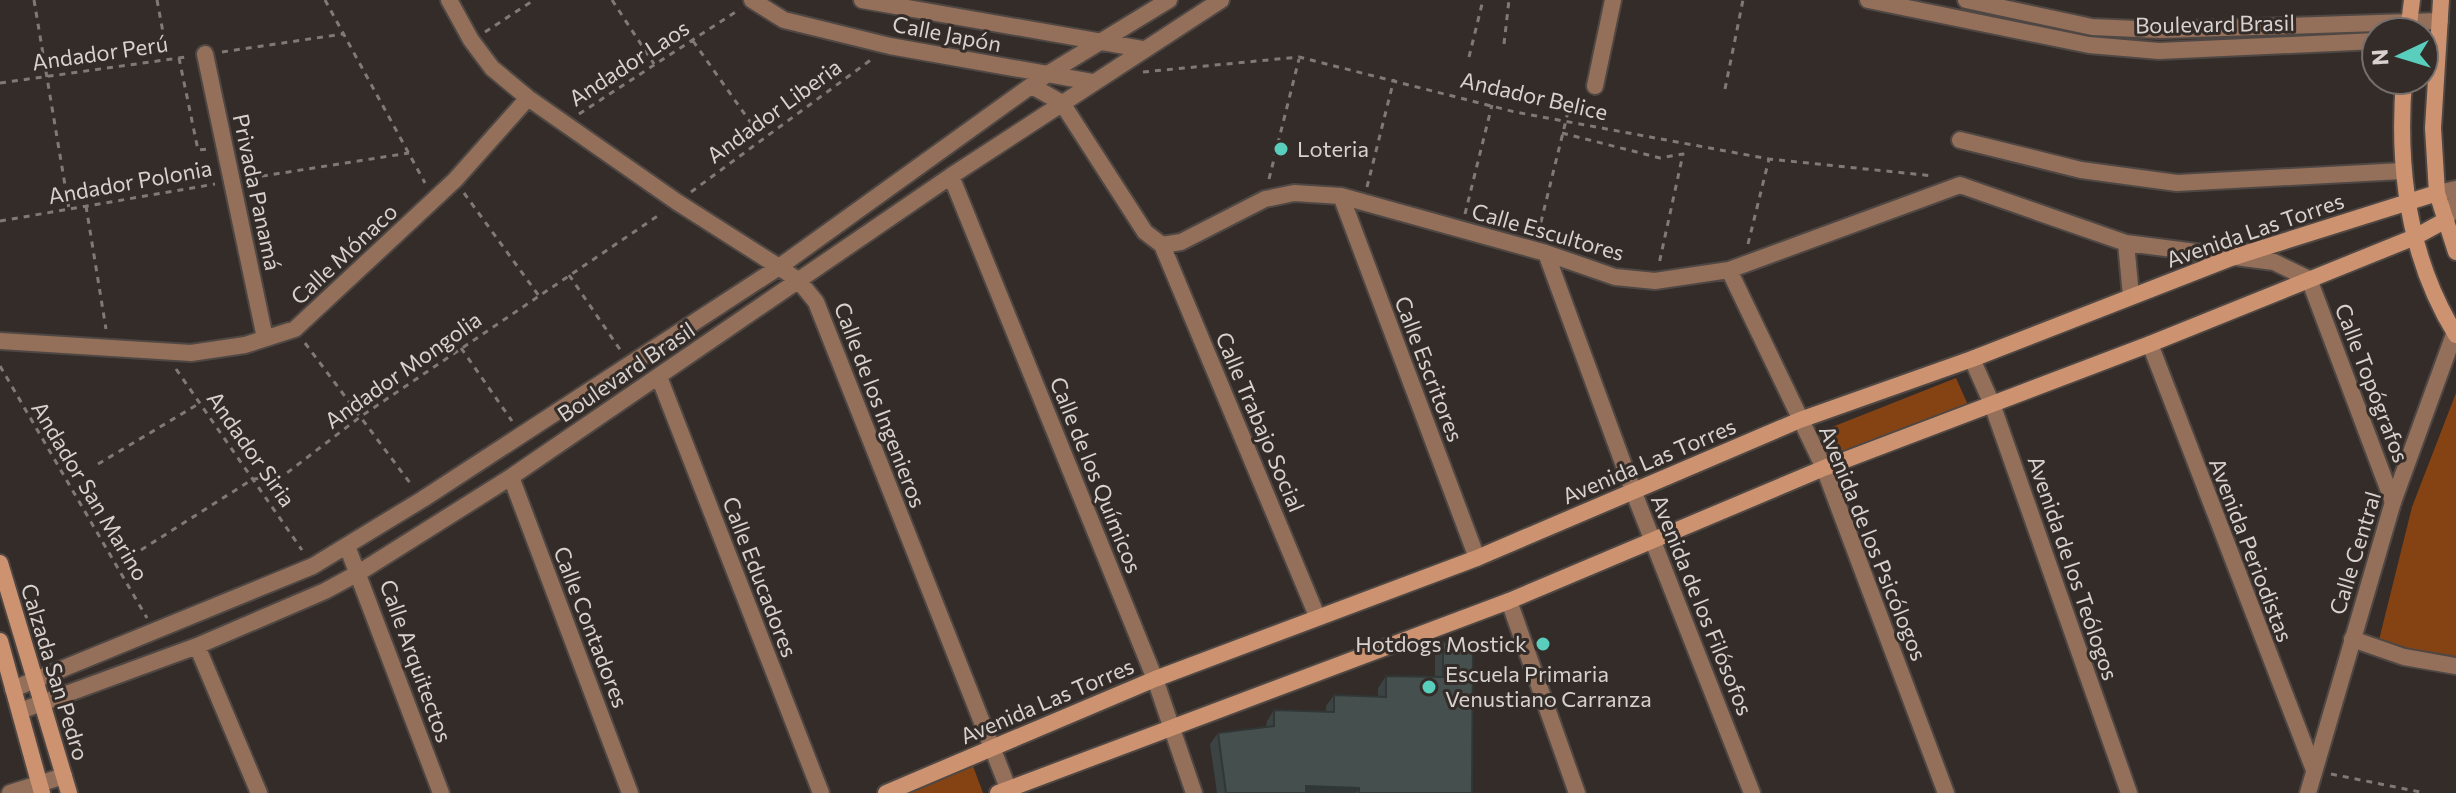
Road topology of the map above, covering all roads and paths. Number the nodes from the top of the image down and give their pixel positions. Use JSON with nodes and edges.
{"nodes":[{"id":1,"x":34,"y":0,"type":"edge"},
{"id":2,"x":157,"y":0,"type":"edge"},
{"id":3,"x":325,"y":0,"type":"edge"},
{"id":4,"x":449,"y":0,"type":"edge"},
{"id":5,"x":534,"y":0,"type":"edge"},
{"id":6,"x":612,"y":0,"type":"edge"},
{"id":7,"x":753,"y":0,"type":"edge"},
{"id":8,"x":862,"y":0,"type":"edge"},
{"id":9,"x":1169,"y":0,"type":"edge"},
{"id":10,"x":1221,"y":0,"type":"edge"},
{"id":11,"x":1483,"y":0,"type":"edge"},
{"id":12,"x":1509,"y":0,"type":"edge"},
{"id":13,"x":1613,"y":0,"type":"edge"},
{"id":14,"x":1743,"y":0,"type":"edge"},
{"id":15,"x":1868,"y":0,"type":"edge"},
{"id":16,"x":1966,"y":0,"type":"edge"},
{"id":17,"x":2441,"y":0,"type":"edge"},
{"id":18,"x":2440,"y":21,"type":"edge"},
{"id":19,"x":2360,"y":28,"type":"edge"},
{"id":20,"x":343,"y":34,"type":"junction"},
{"id":21,"x":471,"y":40,"type":"junction"},
{"id":22,"x":693,"y":41,"type":"junction"},
{"id":23,"x":1103,"y":42,"type":"junction"},
{"id":24,"x":2360,"y":42,"type":"edge"},
{"id":25,"x":1504,"y":44,"type":"dead end"},
{"id":26,"x":890,"y":46,"type":"junction"},
{"id":27,"x":1142,"y":49,"type":"junction"},
{"id":28,"x":205,"y":54,"type":"junction"},
{"id":29,"x":1299,"y":57,"type":"junction"},
{"id":30,"x":1469,"y":57,"type":"dead end"},
{"id":31,"x":179,"y":58,"type":"junction"},
{"id":32,"x":168,"y":59,"type":"junction"},
{"id":33,"x":655,"y":65,"type":"junction"},
{"id":34,"x":1131,"y":74,"type":"dead end"},
{"id":35,"x":45,"y":77,"type":"junction"},
{"id":36,"x":1394,"y":79,"type":"junction"},
{"id":37,"x":1039,"y":80,"type":"junction"},
{"id":38,"x":1092,"y":82,"type":"junction"},
{"id":39,"x":0,"y":83,"type":"edge"},
{"id":40,"x":1595,"y":86,"type":"dead end"},
{"id":41,"x":1725,"y":89,"type":"dead end"},
{"id":42,"x":2404,"y":96,"type":"edge"},
{"id":43,"x":2432,"y":96,"type":"edge"},
{"id":44,"x":528,"y":98,"type":"junction"},
{"id":45,"x":1062,"y":103,"type":"junction"},
{"id":46,"x":1570,"y":104,"type":"dead end"},
{"id":47,"x":1492,"y":105,"type":"junction"},
{"id":48,"x":1565,"y":121,"type":"junction"},
{"id":49,"x":563,"y":125,"type":"junction"},
{"id":50,"x":1562,"y":133,"type":"junction"},
{"id":51,"x":763,"y":140,"type":"junction"},
{"id":52,"x":1960,"y":140,"type":"dead end"},
{"id":53,"x":226,"y":147,"type":"junction"},
{"id":54,"x":409,"y":153,"type":"junction"},
{"id":55,"x":1769,"y":159,"type":"junction"},
{"id":56,"x":2402,"y":171,"type":"junction"},
{"id":57,"x":951,"y":176,"type":"junction"},
{"id":58,"x":455,"y":180,"type":"junction"},
{"id":59,"x":234,"y":181,"type":"junction"},
{"id":60,"x":1960,"y":185,"type":"junction"},
{"id":61,"x":2456,"y":189,"type":"edge"},
{"id":62,"x":2437,"y":193,"type":"junction"},
{"id":63,"x":1341,"y":196,"type":"junction"},
{"id":64,"x":1265,"y":199,"type":"junction"},
{"id":65,"x":434,"y":200,"type":"junction"},
{"id":66,"x":677,"y":202,"type":"junction"},
{"id":67,"x":1363,"y":202,"type":"junction"},
{"id":68,"x":2456,"y":202,"type":"edge"},
{"id":69,"x":2408,"y":203,"type":"junction"},
{"id":70,"x":86,"y":206,"type":"junction"},
{"id":71,"x":69,"y":209,"type":"junction"},
{"id":72,"x":2446,"y":220,"type":"junction"},
{"id":73,"x":0,"y":221,"type":"edge"},
{"id":74,"x":1461,"y":229,"type":"junction"},
{"id":75,"x":2415,"y":237,"type":"junction"},
{"id":76,"x":2126,"y":243,"type":"junction"},
{"id":77,"x":1162,"y":245,"type":"junction"},
{"id":78,"x":1540,"y":251,"type":"junction"},
{"id":79,"x":2456,"y":252,"type":"edge"},
{"id":80,"x":2231,"y":258,"type":"junction"},
{"id":81,"x":779,"y":267,"type":"junction"},
{"id":82,"x":1736,"y":267,"type":"junction"},
{"id":83,"x":569,"y":275,"type":"junction"},
{"id":84,"x":2309,"y":279,"type":"junction"},
{"id":85,"x":799,"y":281,"type":"junction"},
{"id":86,"x":1655,"y":281,"type":"junction"},
{"id":87,"x":539,"y":296,"type":"junction"},
{"id":88,"x":2131,"y":296,"type":"junction"},
{"id":89,"x":295,"y":329,"type":"junction"},
{"id":90,"x":2455,"y":332,"type":"edge"},
{"id":91,"x":265,"y":338,"type":"junction"},
{"id":92,"x":0,"y":341,"type":"edge"},
{"id":93,"x":2150,"y":344,"type":"junction"},
{"id":94,"x":109,"y":348,"type":"junction"},
{"id":95,"x":461,"y":348,"type":"junction"},
{"id":96,"x":161,"y":351,"type":"junction"},
{"id":97,"x":1972,"y":359,"type":"junction"},
{"id":98,"x":630,"y":364,"type":"junction"},
{"id":99,"x":0,"y":366,"type":"edge"},
{"id":100,"x":659,"y":377,"type":"junction"},
{"id":101,"x":200,"y":403,"type":"junction"},
{"id":102,"x":1992,"y":404,"type":"junction"},
{"id":103,"x":360,"y":417,"type":"junction"},
{"id":104,"x":1800,"y":420,"type":"junction"},
{"id":105,"x":521,"y":435,"type":"junction"},
{"id":106,"x":98,"y":464,"type":"dead end"},
{"id":107,"x":1824,"y":468,"type":"junction"},
{"id":108,"x":511,"y":477,"type":"junction"},
{"id":109,"x":253,"y":479,"type":"junction"},
{"id":110,"x":1634,"y":493,"type":"junction"},
{"id":111,"x":423,"y":499,"type":"junction"},
{"id":112,"x":2393,"y":502,"type":"junction"},
{"id":113,"x":1655,"y":541,"type":"junction"},
{"id":114,"x":347,"y":546,"type":"junction"},
{"id":115,"x":141,"y":550,"type":"dead end"},
{"id":116,"x":1477,"y":558,"type":"junction"},
{"id":117,"x":0,"y":563,"type":"edge"},
{"id":118,"x":313,"y":566,"type":"junction"},
{"id":119,"x":360,"y":572,"type":"junction"},
{"id":120,"x":1509,"y":601,"type":"junction"},
{"id":121,"x":1317,"y":616,"type":"junction"},
{"id":122,"x":155,"y":631,"type":"junction"},
{"id":123,"x":2352,"y":639,"type":"junction"},
{"id":124,"x":1,"y":646,"type":"edge"},
{"id":125,"x":197,"y":646,"type":"junction"},
{"id":126,"x":2456,"y":666,"type":"edge"},
{"id":127,"x":1155,"y":679,"type":"junction"},
{"id":128,"x":36,"y":683,"type":"junction"},
{"id":129,"x":13,"y":689,"type":"junction"},
{"id":130,"x":41,"y":705,"type":"junction"},
{"id":131,"x":20,"y":711,"type":"junction"},
{"id":132,"x":1169,"y":726,"type":"junction"},
{"id":133,"x":990,"y":748,"type":"junction"},
{"id":134,"x":2314,"y":770,"type":"junction"},
{"id":135,"x":64,"y":776,"type":"junction"},
{"id":136,"x":41,"y":788,"type":"edge"},
{"id":137,"x":1005,"y":791,"type":"edge"},
{"id":138,"x":10,"y":793,"type":"edge"},
{"id":139,"x":69,"y":793,"type":"edge"},
{"id":140,"x":259,"y":793,"type":"edge"},
{"id":141,"x":441,"y":793,"type":"edge"},
{"id":142,"x":630,"y":793,"type":"edge"},
{"id":143,"x":821,"y":793,"type":"edge"},
{"id":144,"x":886,"y":793,"type":"edge"},
{"id":145,"x":1194,"y":793,"type":"edge"},
{"id":146,"x":1577,"y":793,"type":"edge"},
{"id":147,"x":1752,"y":793,"type":"edge"},
{"id":148,"x":1946,"y":793,"type":"edge"},
{"id":149,"x":2129,"y":793,"type":"edge"},
{"id":150,"x":2308,"y":793,"type":"edge"},
{"id":151,"x":2425,"y":793,"type":"edge"}],
"edges":[{"from":1,"to":35,"type":"path"},
{"from":2,"to":32,"type":"path"},
{"from":3,"to":20,"type":"path"},
{"from":4,"to":21,"type":"street","name":"Calle de los Ingenieros"},
{"from":5,"to":21,"type":"path"},
{"from":6,"to":33,"type":"path"},
{"from":7,"to":22,"type":"path","name":"Andador Laos"},
{"from":7,"to":26,"type":"street","name":"Calle Japón"},
{"from":8,"to":23,"type":"street","name":"Calle Japón"},
{"from":9,"to":23,"type":"street","name":"Boulevard Brasil"},
{"from":10,"to":27,"type":"street","name":"Boulevard Brasil"},
{"from":11,"to":30,"type":"path"},
{"from":12,"to":25,"type":"path"},
{"from":13,"to":40,"type":"street"},
{"from":14,"to":41,"type":"path"},
{"from":15,"to":24,"type":"street","name":"Boulevard Brasil"},
{"from":16,"to":19,"type":"street","name":"Boulevard Brasil"},
{"from":17,"to":18,"type":"main road"},
{"from":20,"to":28,"type":"path","name":"Andador Perú"},
{"from":20,"to":54,"type":"path"},
{"from":21,"to":44,"type":"street","name":"Calle de los Ingenieros"},
{"from":22,"to":33,"type":"path","name":"Andador Laos"},
{"from":22,"to":51,"type":"path"},
{"from":23,"to":27,"type":"street","name":"Calle Japón"},
{"from":23,"to":37,"type":"street","name":"Boulevard Brasil"},
{"from":26,"to":37,"type":"street","name":"Calle Japón"},
{"from":26,"to":51,"type":"path","name":"Andador Liberia"},
{"from":27,"to":38,"type":"street","name":"Boulevard Brasil"},
{"from":28,"to":31,"type":"path","name":"Andador Perú"},
{"from":28,"to":53,"type":"street","name":"Privada Panamá"},
{"from":29,"to":34,"type":"path","name":"Andador Belice"},
{"from":29,"to":36,"type":"path","name":"Andador Belice"},
{"from":29,"to":64,"type":"path"},
{"from":31,"to":32,"type":"path","name":"Andador Perú"},
{"from":31,"to":53,"type":"path"},
{"from":32,"to":35,"type":"path","name":"Andador Perú"},
{"from":33,"to":49,"type":"path","name":"Andador Laos"},
{"from":35,"to":39,"type":"path","name":"Andador Perú"},
{"from":35,"to":71,"type":"path"},
{"from":36,"to":47,"type":"path","name":"Andador Belice"},
{"from":36,"to":67,"type":"path"},
{"from":37,"to":38,"type":"street","name":"Calle Japón"},
{"from":37,"to":45,"type":"street"},
{"from":37,"to":81,"type":"street","name":"Boulevard Brasil"},
{"from":38,"to":45,"type":"street","name":"Boulevard Brasil"},
{"from":42,"to":56,"type":"main road"},
{"from":43,"to":62,"type":"main road"},
{"from":44,"to":49,"type":"street","name":"Calle de los Ingenieros"},
{"from":44,"to":58,"type":"street","name":"Calle Mónaco"},
{"from":45,"to":57,"type":"street","name":"Boulevard Brasil"},
{"from":45,"to":77,"type":"street"},
{"from":46,"to":48,"type":"path"},
{"from":47,"to":48,"type":"path","name":"Andador Belice"},
{"from":47,"to":74,"type":"path"},
{"from":48,"to":50,"type":"path"},
{"from":48,"to":55,"type":"path","name":"Andador Belice"},
{"from":49,"to":66,"type":"street","name":"Calle de los Ingenieros"},
{"from":50,"to":78,"type":"path"},
{"from":50,"to":86,"type":"path"},
{"from":51,"to":66,"type":"path","name":"Andador Liberia"},
{"from":52,"to":56,"type":"street"},
{"from":53,"to":59,"type":"street","name":"Privada Panamá"},
{"from":54,"to":59,"type":"path","name":"Andador Polonia"},
{"from":54,"to":65,"type":"path"},
{"from":55,"to":60,"type":"path","name":"Andador Belice"},
{"from":55,"to":82,"type":"path"},
{"from":56,"to":69,"type":"main road"},
{"from":57,"to":85,"type":"street","name":"Boulevard Brasil"},
{"from":57,"to":127,"type":"street","name":"Calle de los Químicos"},
{"from":58,"to":65,"type":"street","name":"Calle Mónaco"},
{"from":58,"to":87,"type":"path"},
{"from":59,"to":70,"type":"path","name":"Andador Polonia"},
{"from":59,"to":91,"type":"street","name":"Privada Panamá"},
{"from":60,"to":76,"type":"street"},
{"from":60,"to":82,"type":"street","name":"Calle Escultores"},
{"from":61,"to":62,"type":"street"},
{"from":62,"to":69,"type":"main road","name":"Avenida Las Torres"},
{"from":62,"to":72,"type":"main road"},
{"from":63,"to":64,"type":"street","name":"Calle Escultores"},
{"from":63,"to":67,"type":"street","name":"Calle Escultores"},
{"from":63,"to":116,"type":"street","name":"Calle Escritores"},
{"from":64,"to":77,"type":"street","name":"Calle Escultores"},
{"from":65,"to":89,"type":"street","name":"Calle Mónaco"},
{"from":66,"to":81,"type":"street","name":"Calle de los Ingenieros"},
{"from":66,"to":83,"type":"path","name":"Andador Mongolia"},
{"from":67,"to":74,"type":"street","name":"Calle Escultores"},
{"from":68,"to":72,"type":"street"},
{"from":69,"to":75,"type":"main road"},
{"from":69,"to":80,"type":"main road","name":"Avenida Las Torres"},
{"from":70,"to":71,"type":"path","name":"Andador Polonia"},
{"from":70,"to":94,"type":"path"},
{"from":71,"to":73,"type":"path","name":"Andador Polonia"},
{"from":72,"to":75,"type":"main road"},
{"from":72,"to":79,"type":"main road"},
{"from":74,"to":78,"type":"street","name":"Calle Escultores"},
{"from":75,"to":84,"type":"main road"},
{"from":75,"to":90,"type":"main road"},
{"from":76,"to":80,"type":"street"},
{"from":76,"to":88,"type":"street"},
{"from":77,"to":121,"type":"street","name":"Calle Trabajo Social"},
{"from":78,"to":86,"type":"street","name":"Calle Escultores"},
{"from":78,"to":110,"type":"street","name":"Avenida de los Filósofos"},
{"from":80,"to":84,"type":"street"},
{"from":80,"to":88,"type":"main road","name":"Avenida Las Torres"},
{"from":81,"to":85,"type":"street","name":"Calle de los Ingenieros"},
{"from":81,"to":98,"type":"street","name":"Boulevard Brasil"},
{"from":82,"to":86,"type":"street","name":"Calle Escultores"},
{"from":82,"to":104,"type":"street","name":"Avenida de los Psicólogos"},
{"from":83,"to":87,"type":"path","name":"Andador Mongolia"},
{"from":83,"to":98,"type":"path"},
{"from":84,"to":93,"type":"main road"},
{"from":84,"to":112,"type":"street","name":"Calle Topógrafos"},
{"from":85,"to":100,"type":"street","name":"Boulevard Brasil"},
{"from":85,"to":133,"type":"street","name":"Calle de los Ingenieros"},
{"from":87,"to":95,"type":"path","name":"Andador Mongolia"},
{"from":88,"to":97,"type":"main road","name":"Avenida Las Torres"},
{"from":89,"to":91,"type":"street","name":"Calle Mónaco"},
{"from":89,"to":103,"type":"path"},
{"from":90,"to":112,"type":"street","name":"Calle Central"},
{"from":91,"to":96,"type":"street","name":"Calle Mónaco"},
{"from":92,"to":94,"type":"street","name":"Calle Mónaco"},
{"from":93,"to":102,"type":"main road"},
{"from":93,"to":134,"type":"street","name":"Avenida Periodistas"},
{"from":94,"to":96,"type":"street","name":"Calle Mónaco"},
{"from":95,"to":103,"type":"path","name":"Andador Mongolia"},
{"from":95,"to":105,"type":"path"},
{"from":96,"to":101,"type":"path","name":"Andador Siria"},
{"from":97,"to":102,"type":"street","name":"Avenida de los Teólogos"},
{"from":97,"to":104,"type":"main road","name":"Avenida Las Torres"},
{"from":98,"to":105,"type":"street","name":"Boulevard Brasil"},
{"from":99,"to":122,"type":"path","name":"Andador San Marino"},
{"from":100,"to":108,"type":"street","name":"Boulevard Brasil"},
{"from":100,"to":143,"type":"street","name":"Calle Educadores"},
{"from":101,"to":106,"type":"path"},
{"from":101,"to":109,"type":"path","name":"Andador Siria"},
{"from":102,"to":107,"type":"main road"},
{"from":102,"to":149,"type":"street","name":"Avenida de los Teólogos"},
{"from":103,"to":109,"type":"path","name":"Andador Mongolia"},
{"from":103,"to":111,"type":"path"},
{"from":104,"to":107,"type":"street","name":"Avenida de los Psicólogos"},
{"from":104,"to":110,"type":"main road","name":"Avenida Las Torres"},
{"from":105,"to":111,"type":"street","name":"Boulevard Brasil"},
{"from":107,"to":113,"type":"main road"},
{"from":107,"to":148,"type":"street","name":"Avenida de los Psicólogos"},
{"from":108,"to":119,"type":"street","name":"Boulevard Brasil"},
{"from":108,"to":142,"type":"street","name":"Calle Contadores"},
{"from":109,"to":115,"type":"path","name":"Andador Mongolia"},
{"from":109,"to":118,"type":"path","name":"Andador Siria"},
{"from":110,"to":113,"type":"street","name":"Avenida de los Filósofos"},
{"from":110,"to":116,"type":"main road","name":"Avenida Las Torres"},
{"from":111,"to":114,"type":"street","name":"Boulevard Brasil"},
{"from":112,"to":123,"type":"street","name":"Calle Central"},
{"from":113,"to":120,"type":"main road"},
{"from":113,"to":147,"type":"street","name":"Avenida de los Filósofos"},
{"from":114,"to":118,"type":"street","name":"Boulevard Brasil"},
{"from":114,"to":119,"type":"street","name":"Calle Arquitectos"},
{"from":116,"to":121,"type":"main road","name":"Avenida Las Torres"},
{"from":117,"to":128,"type":"main road","name":"Calzada San Pedro"},
{"from":118,"to":122,"type":"street","name":"Boulevard Brasil"},
{"from":119,"to":125,"type":"street","name":"Boulevard Brasil"},
{"from":119,"to":141,"type":"street","name":"Calle Arquitectos"},
{"from":120,"to":132,"type":"main road"},
{"from":120,"to":146,"type":"street"},
{"from":121,"to":127,"type":"main road","name":"Avenida Las Torres"},
{"from":122,"to":128,"type":"street","name":"Boulevard Brasil"},
{"from":123,"to":126,"type":"street"},
{"from":123,"to":134,"type":"street","name":"Calle Central"},
{"from":124,"to":129,"type":"main road","name":"Calzada San Pedro"},
{"from":125,"to":130,"type":"street","name":"Boulevard Brasil"},
{"from":125,"to":140,"type":"street"},
{"from":127,"to":132,"type":"street","name":"Calle de los Químicos"},
{"from":127,"to":133,"type":"main road","name":"Avenida Las Torres"},
{"from":128,"to":129,"type":"street","name":"Boulevard Brasil"},
{"from":128,"to":130,"type":"main road","name":"Calzada San Pedro"},
{"from":129,"to":131,"type":"main road","name":"Calzada San Pedro"},
{"from":130,"to":131,"type":"street","name":"Boulevard Brasil"},
{"from":130,"to":135,"type":"main road","name":"Calzada San Pedro"},
{"from":131,"to":136,"type":"main road","name":"Calzada San Pedro"},
{"from":132,"to":137,"type":"main road"},
{"from":132,"to":145,"type":"street","name":"Calle de los Químicos"},
{"from":133,"to":137,"type":"street","name":"Calle de los Ingenieros"},
{"from":133,"to":144,"type":"main road","name":"Avenida Las Torres"},
{"from":134,"to":150,"type":"street","name":"Calle Central"},
{"from":134,"to":151,"type":"path"},
{"from":135,"to":136,"type":"street"},
{"from":135,"to":139,"type":"main road","name":"Calzada San Pedro"},
{"from":136,"to":138,"type":"street"}]}
